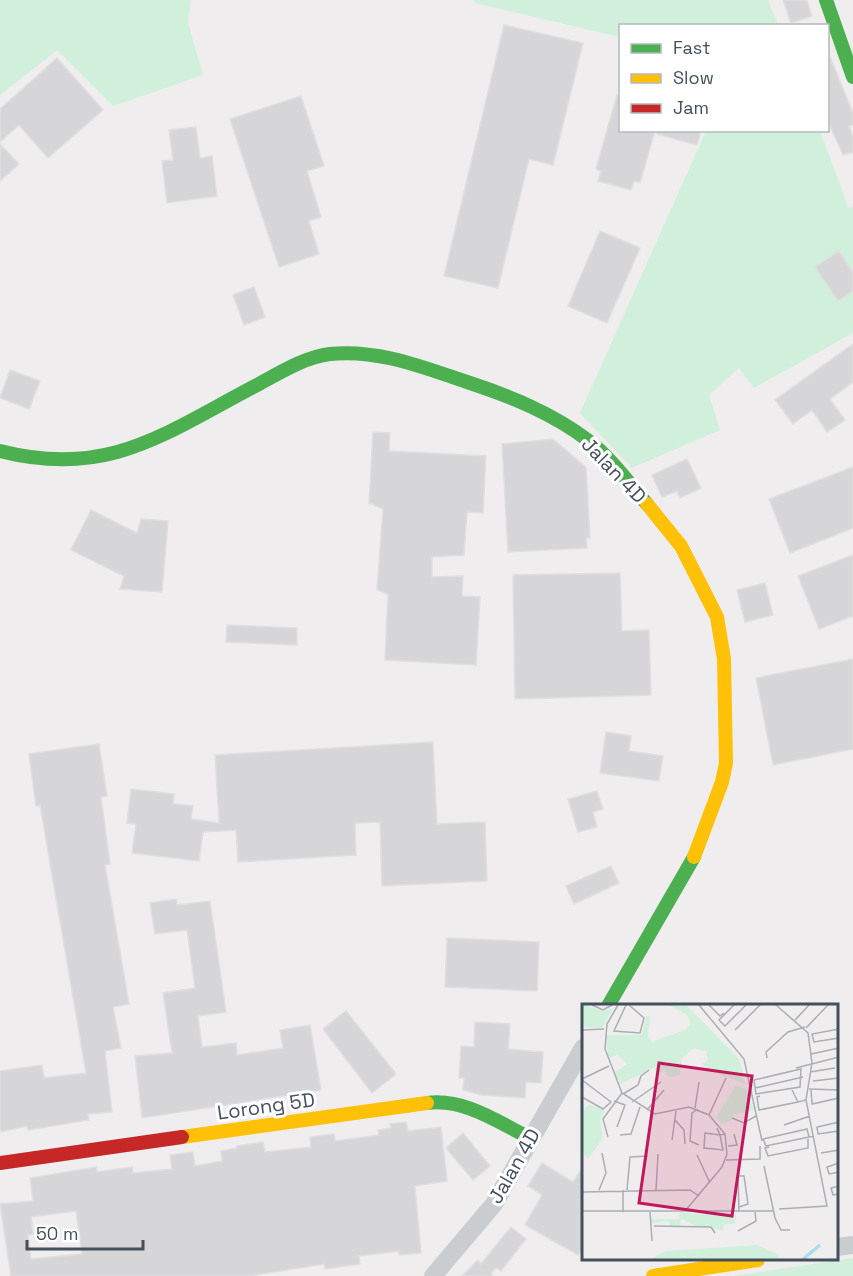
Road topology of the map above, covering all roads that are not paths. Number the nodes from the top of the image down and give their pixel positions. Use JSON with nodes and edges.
{"nodes":[{"id":1,"x":826,"y":0,"type":"edge"},
{"id":2,"x":853,"y":77,"type":"edge"},
{"id":3,"x":0,"y":451,"type":"edge"},
{"id":4,"x":609,"y":1004,"type":"edge"},
{"id":5,"x":582,"y":1050,"type":"edge"},
{"id":6,"x":530,"y":1138,"type":"junction"},
{"id":7,"x":0,"y":1163,"type":"edge"},
{"id":8,"x":853,"y":1245,"type":"edge"},
{"id":9,"x":838,"y":1247,"type":"edge"},
{"id":10,"x":751,"y":1261,"type":"edge"},
{"id":11,"x":433,"y":1276,"type":"edge"},
{"id":12,"x":653,"y":1276,"type":"edge"}],
"edges":[{"from":1,"to":2,"type":"street"},
{"from":3,"to":4,"type":"street","name":"Jalan 4D"},
{"from":5,"to":6,"type":"street","name":"Jalan 4D"},
{"from":6,"to":7,"type":"street","name":"Lorong 5D"},
{"from":6,"to":11,"type":"street","name":"Jalan 4D"},
{"from":8,"to":9,"type":"street"},
{"from":10,"to":12,"type":"street"}]}
